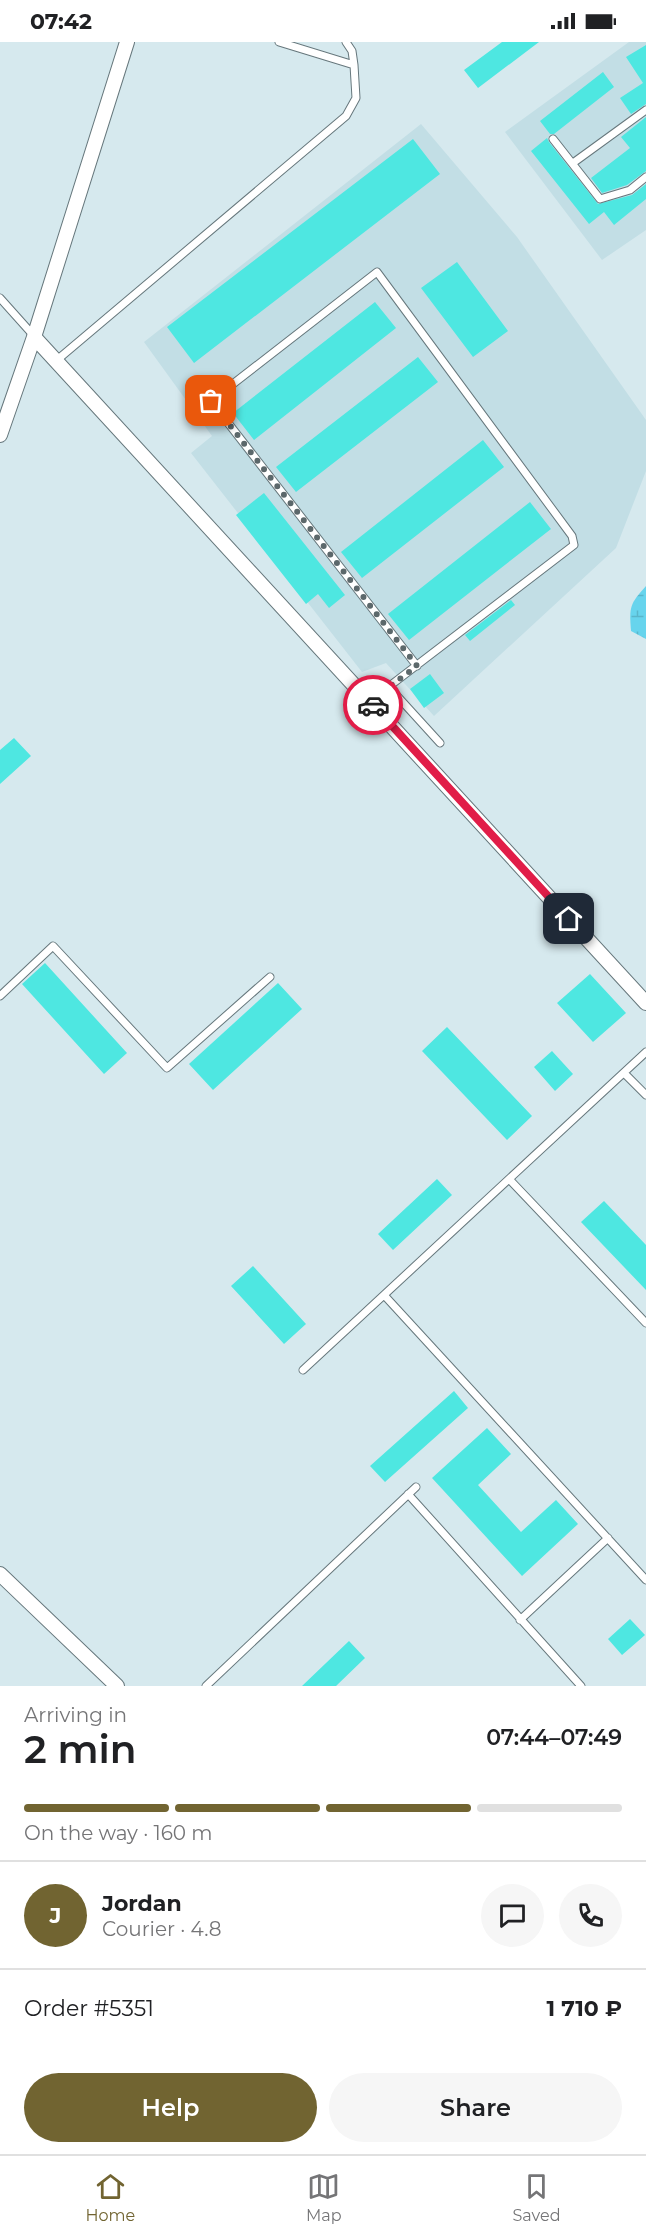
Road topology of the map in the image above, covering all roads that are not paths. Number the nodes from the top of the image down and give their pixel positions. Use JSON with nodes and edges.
{"nodes":[{"id":1,"x":127,"y":42,"type":"edge"},
{"id":2,"x":279,"y":42,"type":"edge"},
{"id":3,"x":346,"y":42,"type":"edge"},
{"id":4,"x":354,"y":65,"type":"junction"},
{"id":5,"x":646,"y":110,"type":"edge"},
{"id":6,"x":553,"y":139,"type":"dead end"},
{"id":7,"x":573,"y":163,"type":"junction"},
{"id":8,"x":646,"y":177,"type":"edge"},
{"id":9,"x":0,"y":298,"type":"edge"},
{"id":10,"x":34,"y":337,"type":"junction"},
{"id":11,"x":57,"y":360,"type":"junction"},
{"id":12,"x":0,"y":435,"type":"edge"},
{"id":13,"x":417,"y":666,"type":"junction"},
{"id":14,"x":389,"y":687,"type":"junction"},
{"id":15,"x":370,"y":701,"type":"junction"},
{"id":16,"x":440,"y":743,"type":"dead end"},
{"id":17,"x":270,"y":976,"type":"dead end"},
{"id":18,"x":0,"y":996,"type":"edge"},
{"id":19,"x":646,"y":1003,"type":"edge"},
{"id":20,"x":646,"y":1052,"type":"edge"},
{"id":21,"x":624,"y":1073,"type":"junction"},
{"id":22,"x":646,"y":1095,"type":"edge"},
{"id":23,"x":509,"y":1179,"type":"junction"},
{"id":24,"x":384,"y":1296,"type":"junction"},
{"id":25,"x":646,"y":1323,"type":"edge"},
{"id":26,"x":303,"y":1370,"type":"dead end"},
{"id":27,"x":416,"y":1487,"type":"dead end"},
{"id":28,"x":408,"y":1494,"type":"junction"},
{"id":29,"x":608,"y":1538,"type":"junction"},
{"id":30,"x":0,"y":1574,"type":"edge"},
{"id":31,"x":646,"y":1580,"type":"edge"},
{"id":32,"x":520,"y":1620,"type":"junction"},
{"id":33,"x":117,"y":1686,"type":"edge"},
{"id":34,"x":206,"y":1686,"type":"edge"},
{"id":35,"x":581,"y":1686,"type":"edge"}],
"edges":[{"from":1,"to":10,"type":"street"},
{"from":2,"to":4,"type":"lane"},
{"from":3,"to":4,"type":"lane"},
{"from":4,"to":11,"type":"lane"},
{"from":5,"to":7,"type":"lane"},
{"from":6,"to":7,"type":"lane"},
{"from":7,"to":8,"type":"lane"},
{"from":9,"to":10,"type":"lane"},
{"from":10,"to":11,"type":"street"},
{"from":10,"to":12,"type":"street"},
{"from":11,"to":15,"type":"street"},
{"from":13,"to":13,"type":"lane"},
{"from":13,"to":14,"type":"lane"},
{"from":14,"to":15,"type":"lane"},
{"from":14,"to":16,"type":"lane"},
{"from":15,"to":19,"type":"street"},
{"from":17,"to":18,"type":"lane"},
{"from":20,"to":21,"type":"lane"},
{"from":21,"to":22,"type":"lane"},
{"from":21,"to":23,"type":"lane"},
{"from":23,"to":24,"type":"lane"},
{"from":23,"to":25,"type":"lane"},
{"from":24,"to":26,"type":"lane"},
{"from":24,"to":29,"type":"lane"},
{"from":27,"to":28,"type":"lane"},
{"from":28,"to":32,"type":"lane"},
{"from":28,"to":34,"type":"lane"},
{"from":29,"to":31,"type":"lane"},
{"from":29,"to":32,"type":"lane"},
{"from":30,"to":33,"type":"street"},
{"from":32,"to":35,"type":"lane"}]}
